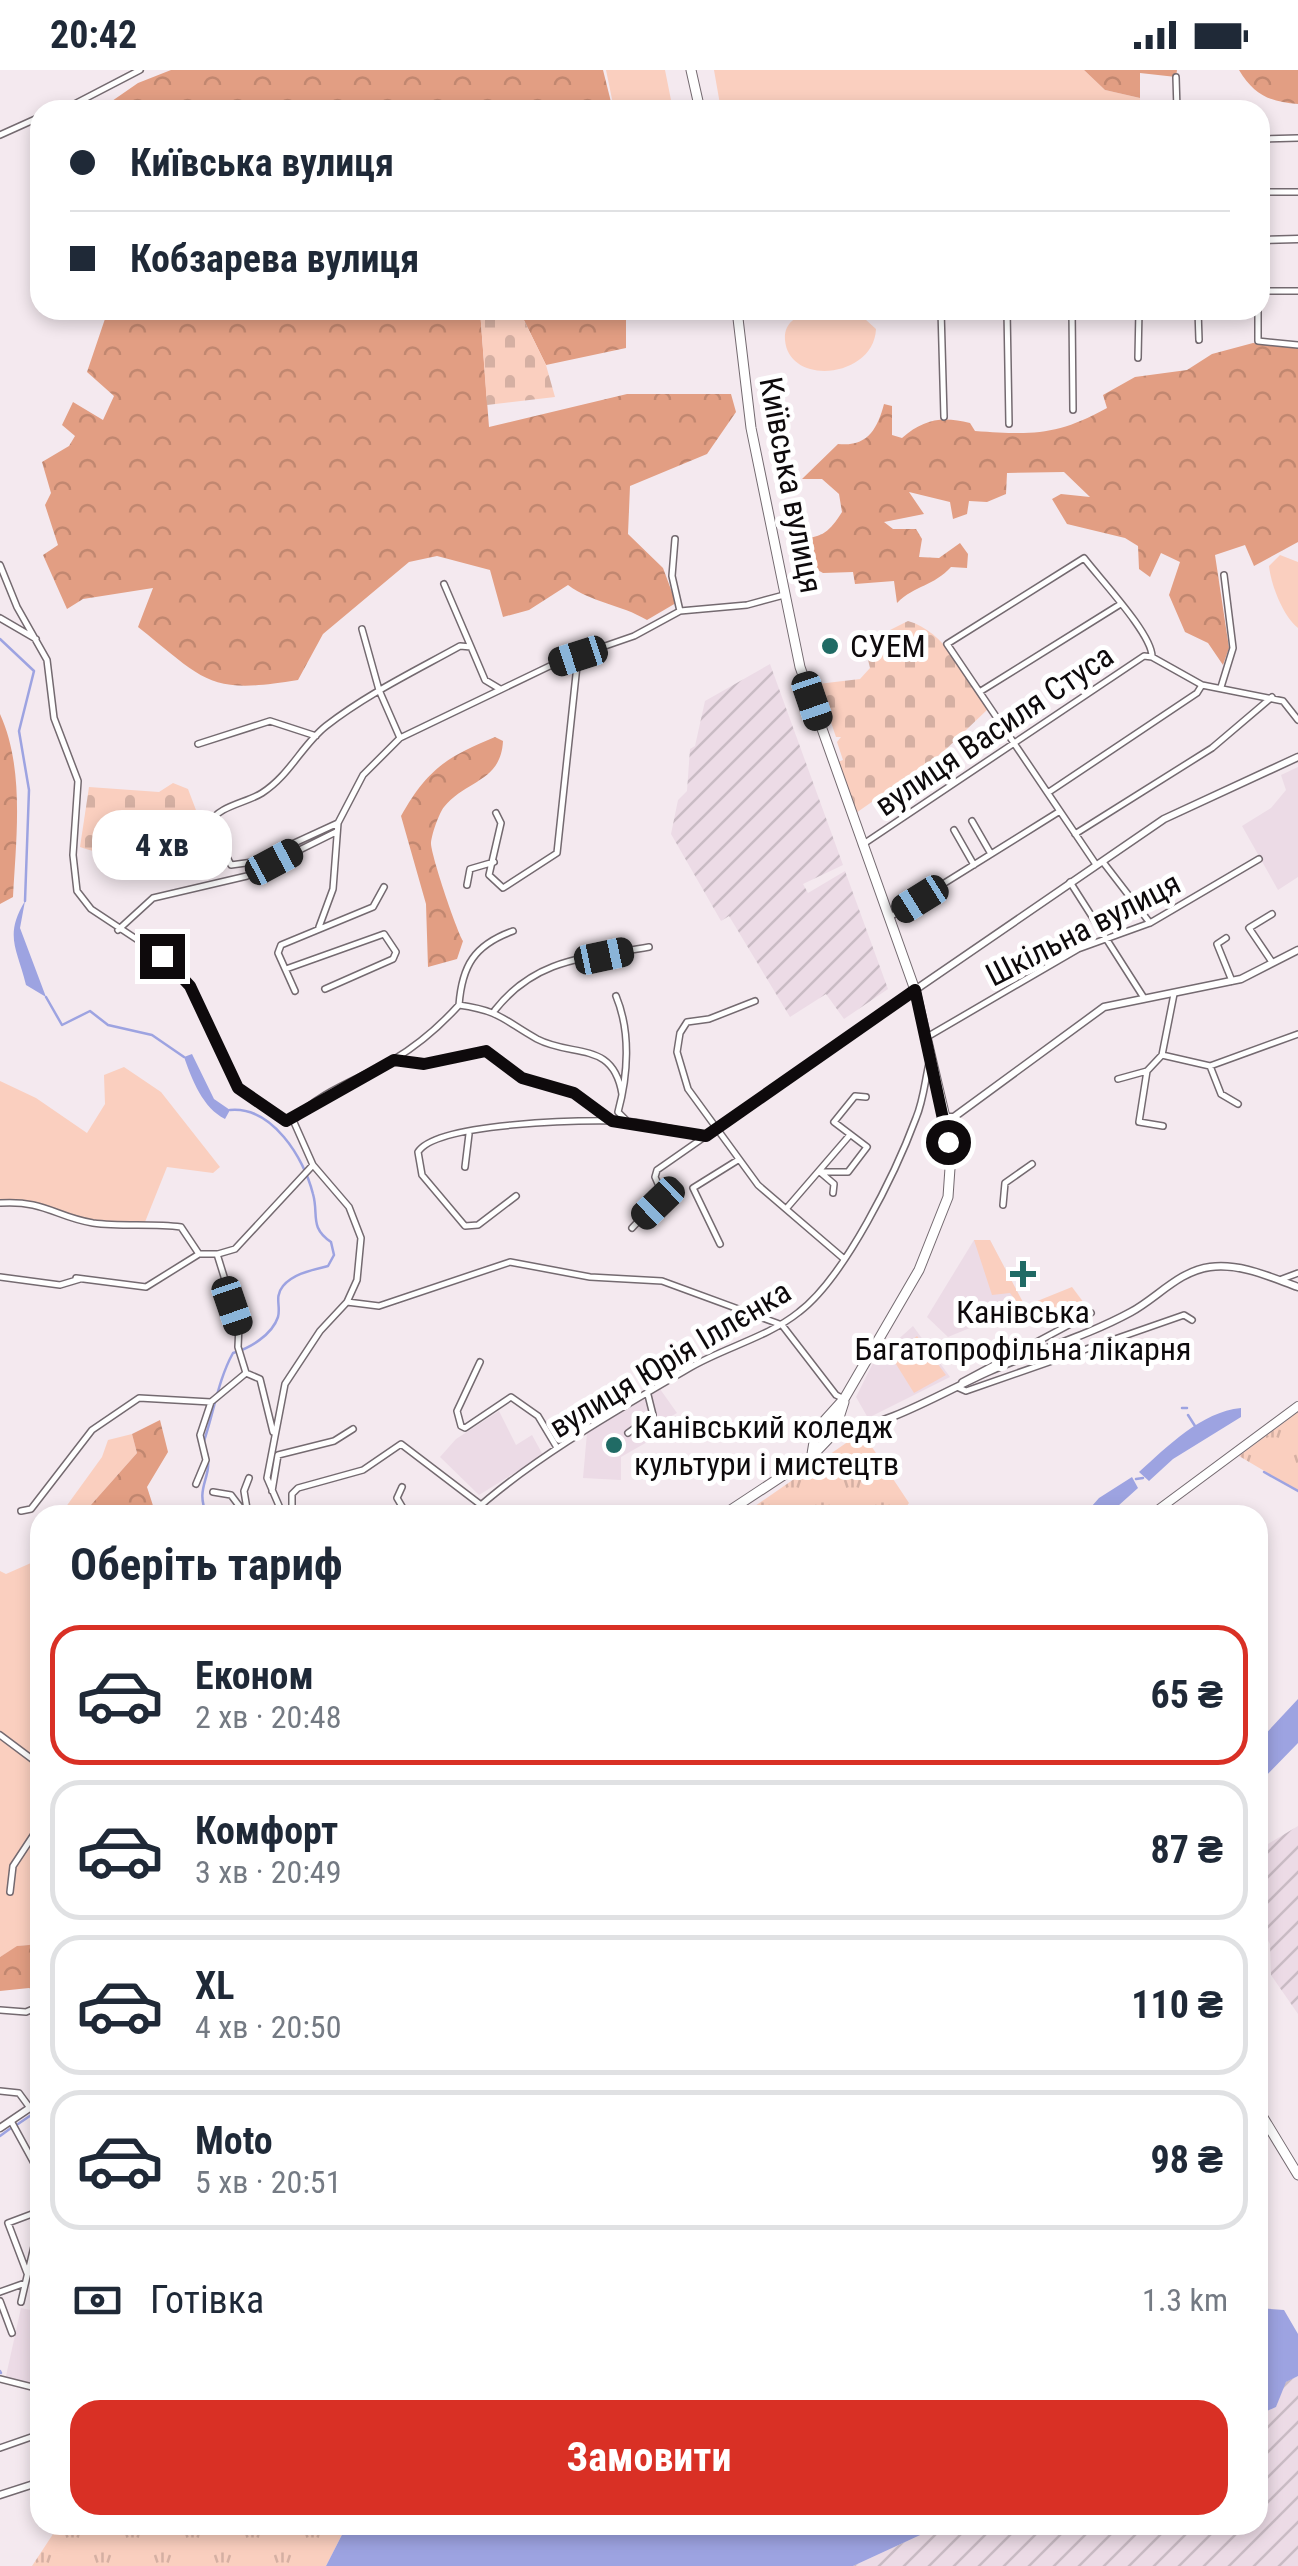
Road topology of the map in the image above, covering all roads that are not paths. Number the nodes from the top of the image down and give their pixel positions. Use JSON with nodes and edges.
{"nodes":[{"id":1,"x":140,"y":70,"type":"edge"},
{"id":2,"x":691,"y":70,"type":"edge"},
{"id":3,"x":1176,"y":77,"type":"dead end"},
{"id":4,"x":83,"y":100,"type":"edge"},
{"id":5,"x":698,"y":100,"type":"edge"},
{"id":6,"x":1177,"y":100,"type":"edge"},
{"id":7,"x":30,"y":122,"type":"edge"},
{"id":8,"x":0,"y":134,"type":"edge"},
{"id":9,"x":1298,"y":138,"type":"edge"},
{"id":10,"x":1270,"y":139,"type":"edge"},
{"id":11,"x":1270,"y":192,"type":"edge"},
{"id":12,"x":1298,"y":192,"type":"edge"},
{"id":13,"x":1298,"y":239,"type":"edge"},
{"id":14,"x":1270,"y":240,"type":"edge"},
{"id":15,"x":1270,"y":290,"type":"edge"},
{"id":16,"x":1298,"y":291,"type":"edge"},
{"id":17,"x":738,"y":320,"type":"edge"},
{"id":18,"x":941,"y":320,"type":"edge"},
{"id":19,"x":1008,"y":320,"type":"edge"},
{"id":20,"x":1072,"y":320,"type":"edge"},
{"id":21,"x":1139,"y":320,"type":"edge"},
{"id":22,"x":1198,"y":320,"type":"edge"},
{"id":23,"x":1258,"y":320,"type":"edge"},
{"id":24,"x":1199,"y":340,"type":"dead end"},
{"id":25,"x":1298,"y":344,"type":"edge"},
{"id":26,"x":1138,"y":358,"type":"dead end"},
{"id":27,"x":1074,"y":410,"type":"dead end"},
{"id":28,"x":944,"y":416,"type":"dead end"},
{"id":29,"x":1009,"y":424,"type":"dead end"},
{"id":30,"x":675,"y":539,"type":"dead end"},
{"id":31,"x":0,"y":566,"type":"edge"},
{"id":32,"x":1224,"y":575,"type":"dead end"},
{"id":33,"x":444,"y":584,"type":"dead end"},
{"id":34,"x":786,"y":594,"type":"junction"},
{"id":35,"x":1119,"y":605,"type":"junction"},
{"id":36,"x":680,"y":611,"type":"junction"},
{"id":37,"x":0,"y":618,"type":"edge"},
{"id":38,"x":362,"y":629,"type":"dead end"},
{"id":39,"x":38,"y":641,"type":"junction"},
{"id":40,"x":471,"y":648,"type":"junction"},
{"id":41,"x":578,"y":656,"type":"junction"},
{"id":42,"x":1152,"y":657,"type":"junction"},
{"id":43,"x":1202,"y":685,"type":"junction"},
{"id":44,"x":1221,"y":687,"type":"junction"},
{"id":45,"x":500,"y":689,"type":"junction"},
{"id":46,"x":379,"y":690,"type":"junction"},
{"id":47,"x":982,"y":691,"type":"junction"},
{"id":48,"x":1272,"y":697,"type":"junction"},
{"id":49,"x":1298,"y":720,"type":"edge"},
{"id":50,"x":316,"y":736,"type":"junction"},
{"id":51,"x":400,"y":738,"type":"junction"},
{"id":52,"x":198,"y":744,"type":"dead end"},
{"id":53,"x":1017,"y":744,"type":"junction"},
{"id":54,"x":1298,"y":756,"type":"edge"},
{"id":55,"x":1049,"y":792,"type":"junction"},
{"id":56,"x":1060,"y":810,"type":"junction"},
{"id":57,"x":496,"y":813,"type":"dead end"},
{"id":58,"x":972,"y":821,"type":"dead end"},
{"id":59,"x":338,"y":824,"type":"junction"},
{"id":60,"x":954,"y":830,"type":"dead end"},
{"id":61,"x":336,"y":832,"type":"junction"},
{"id":62,"x":1075,"y":834,"type":"junction"},
{"id":63,"x":862,"y":846,"type":"junction"},
{"id":64,"x":991,"y":854,"type":"junction"},
{"id":65,"x":1259,"y":859,"type":"dead end"},
{"id":66,"x":1098,"y":861,"type":"junction"},
{"id":67,"x":253,"y":862,"type":"junction"},
{"id":68,"x":494,"y":862,"type":"junction"},
{"id":69,"x":264,"y":865,"type":"junction"},
{"id":70,"x":974,"y":865,"type":"junction"},
{"id":71,"x":1070,"y":882,"type":"junction"},
{"id":72,"x":384,"y":886,"type":"dead end"},
{"id":73,"x":468,"y":886,"type":"dead end"},
{"id":74,"x":1272,"y":914,"type":"dead end"},
{"id":75,"x":888,"y":919,"type":"junction"},
{"id":76,"x":1150,"y":923,"type":"junction"},
{"id":77,"x":319,"y":927,"type":"junction"},
{"id":78,"x":118,"y":930,"type":"junction"},
{"id":79,"x":512,"y":931,"type":"dead end"},
{"id":80,"x":1226,"y":938,"type":"dead end"},
{"id":81,"x":1108,"y":939,"type":"junction"},
{"id":82,"x":649,"y":948,"type":"dead end"},
{"id":83,"x":1298,"y":950,"type":"edge"},
{"id":84,"x":1273,"y":965,"type":"junction"},
{"id":85,"x":286,"y":969,"type":"junction"},
{"id":86,"x":1232,"y":981,"type":"junction"},
{"id":87,"x":325,"y":990,"type":"dead end"},
{"id":88,"x":915,"y":990,"type":"junction"},
{"id":89,"x":295,"y":991,"type":"dead end"},
{"id":90,"x":1174,"y":994,"type":"junction"},
{"id":91,"x":616,"y":996,"type":"dead end"},
{"id":92,"x":1144,"y":998,"type":"junction"},
{"id":93,"x":755,"y":1001,"type":"dead end"},
{"id":94,"x":459,"y":1005,"type":"junction"},
{"id":95,"x":495,"y":1010,"type":"junction"},
{"id":96,"x":1298,"y":1034,"type":"edge"},
{"id":97,"x":928,"y":1037,"type":"junction"},
{"id":98,"x":932,"y":1051,"type":"junction"},
{"id":99,"x":1162,"y":1055,"type":"junction"},
{"id":100,"x":394,"y":1060,"type":"junction"},
{"id":101,"x":1210,"y":1066,"type":"junction"},
{"id":102,"x":1147,"y":1071,"type":"junction"},
{"id":103,"x":1118,"y":1079,"type":"dead end"},
{"id":104,"x":622,"y":1094,"type":"junction"},
{"id":105,"x":866,"y":1097,"type":"dead end"},
{"id":106,"x":1238,"y":1104,"type":"dead end"},
{"id":107,"x":945,"y":1116,"type":"junction"},
{"id":108,"x":293,"y":1120,"type":"junction"},
{"id":109,"x":612,"y":1121,"type":"junction"},
{"id":110,"x":627,"y":1121,"type":"junction"},
{"id":111,"x":1163,"y":1126,"type":"dead end"},
{"id":112,"x":717,"y":1128,"type":"junction"},
{"id":113,"x":469,"y":1133,"type":"junction"},
{"id":114,"x":706,"y":1136,"type":"junction"},
{"id":115,"x":850,"y":1136,"type":"junction"},
{"id":116,"x":443,"y":1141,"type":"dead end"},
{"id":117,"x":738,"y":1160,"type":"junction"},
{"id":118,"x":1032,"y":1164,"type":"dead end"},
{"id":119,"x":313,"y":1165,"type":"junction"},
{"id":120,"x":464,"y":1168,"type":"dead end"},
{"id":121,"x":820,"y":1172,"type":"junction"},
{"id":122,"x":833,"y":1193,"type":"dead end"},
{"id":123,"x":516,"y":1196,"type":"dead end"},
{"id":124,"x":0,"y":1203,"type":"edge"},
{"id":125,"x":1003,"y":1205,"type":"dead end"},
{"id":126,"x":786,"y":1209,"type":"junction"},
{"id":127,"x":632,"y":1228,"type":"dead end"},
{"id":128,"x":720,"y":1244,"type":"dead end"},
{"id":129,"x":199,"y":1254,"type":"junction"},
{"id":130,"x":217,"y":1254,"type":"junction"},
{"id":131,"x":843,"y":1258,"type":"junction"},
{"id":132,"x":1298,"y":1273,"type":"edge"},
{"id":133,"x":0,"y":1277,"type":"edge"},
{"id":134,"x":1282,"y":1279,"type":"junction"},
{"id":135,"x":1298,"y":1287,"type":"edge"},
{"id":136,"x":347,"y":1302,"type":"junction"},
{"id":137,"x":1091,"y":1313,"type":"dead end"},
{"id":138,"x":1192,"y":1320,"type":"dead end"},
{"id":139,"x":782,"y":1325,"type":"junction"},
{"id":140,"x":480,"y":1362,"type":"dead end"},
{"id":141,"x":246,"y":1373,"type":"junction"},
{"id":142,"x":957,"y":1387,"type":"junction"},
{"id":143,"x":648,"y":1395,"type":"junction"},
{"id":144,"x":844,"y":1400,"type":"junction"},
{"id":145,"x":211,"y":1402,"type":"junction"},
{"id":146,"x":1298,"y":1406,"type":"edge"},
{"id":147,"x":354,"y":1429,"type":"dead end"},
{"id":148,"x":834,"y":1432,"type":"junction"},
{"id":149,"x":628,"y":1433,"type":"dead end"},
{"id":150,"x":274,"y":1434,"type":"junction"},
{"id":151,"x":556,"y":1446,"type":"dead end"},
{"id":152,"x":812,"y":1454,"type":"junction"},
{"id":153,"x":249,"y":1478,"type":"dead end"},
{"id":154,"x":196,"y":1484,"type":"dead end"},
{"id":155,"x":402,"y":1487,"type":"dead end"},
{"id":156,"x":272,"y":1491,"type":"junction"},
{"id":157,"x":214,"y":1492,"type":"dead end"},
{"id":158,"x":34,"y":1505,"type":"edge"},
{"id":159,"x":239,"y":1505,"type":"edge"},
{"id":160,"x":246,"y":1505,"type":"edge"},
{"id":161,"x":278,"y":1505,"type":"edge"},
{"id":162,"x":292,"y":1505,"type":"edge"},
{"id":163,"x":402,"y":1505,"type":"edge"},
{"id":164,"x":481,"y":1505,"type":"joint"},
{"id":165,"x":738,"y":1505,"type":"edge"},
{"id":166,"x":1164,"y":1505,"type":"edge"},
{"id":167,"x":30,"y":1509,"type":"edge"},
{"id":168,"x":21,"y":1511,"type":"dead end"},
{"id":169,"x":0,"y":1735,"type":"edge"},
{"id":170,"x":30,"y":1758,"type":"edge"},
{"id":171,"x":30,"y":1840,"type":"edge"},
{"id":172,"x":10,"y":1892,"type":"dead end"},
{"id":173,"x":0,"y":2010,"type":"edge"},
{"id":174,"x":30,"y":2010,"type":"edge"},
{"id":175,"x":0,"y":2091,"type":"edge"},
{"id":176,"x":30,"y":2108,"type":"joint"},
{"id":177,"x":11,"y":2120,"type":"junction"},
{"id":178,"x":1268,"y":2125,"type":"edge"},
{"id":179,"x":0,"y":2128,"type":"edge"},
{"id":180,"x":30,"y":2155,"type":"edge"},
{"id":181,"x":1298,"y":2176,"type":"edge"},
{"id":182,"x":30,"y":2214,"type":"edge"},
{"id":183,"x":30,"y":2264,"type":"edge"},
{"id":184,"x":28,"y":2273,"type":"junction"},
{"id":185,"x":25,"y":2284,"type":"junction"},
{"id":186,"x":0,"y":2292,"type":"edge"},
{"id":187,"x":0,"y":2300,"type":"edge"},
{"id":188,"x":21,"y":2302,"type":"dead end"},
{"id":189,"x":12,"y":2333,"type":"dead end"},
{"id":190,"x":0,"y":2380,"type":"edge"},
{"id":191,"x":30,"y":2387,"type":"edge"},
{"id":192,"x":30,"y":2438,"type":"edge"},
{"id":193,"x":0,"y":2448,"type":"edge"},
{"id":194,"x":30,"y":2486,"type":"edge"},
{"id":195,"x":0,"y":2496,"type":"edge"}],
"edges":[{"from":1,"to":4,"type":"street"},
{"from":2,"to":5,"type":"main road"},
{"from":3,"to":6,"type":"street"},
{"from":7,"to":8,"type":"street"},
{"from":9,"to":10,"type":"street"},
{"from":11,"to":12,"type":"street"},
{"from":13,"to":14,"type":"street"},
{"from":15,"to":16,"type":"street"},
{"from":17,"to":34,"type":"main road","name":"Київська вулиця"},
{"from":18,"to":28,"type":"street"},
{"from":19,"to":29,"type":"street"},
{"from":20,"to":27,"type":"street"},
{"from":21,"to":26,"type":"street"},
{"from":22,"to":24,"type":"street"},
{"from":23,"to":25,"type":"street"},
{"from":30,"to":36,"type":"street"},
{"from":31,"to":39,"type":"street"},
{"from":32,"to":44,"type":"street"},
{"from":33,"to":40,"type":"street"},
{"from":34,"to":36,"type":"street"},
{"from":34,"to":63,"type":"main road","name":"Київська вулиця"},
{"from":35,"to":42,"type":"street"},
{"from":35,"to":47,"type":"street"},
{"from":35,"to":47,"type":"street"},
{"from":36,"to":41,"type":"street"},
{"from":37,"to":39,"type":"street"},
{"from":38,"to":46,"type":"street"},
{"from":39,"to":78,"type":"street"},
{"from":40,"to":45,"type":"street"},
{"from":40,"to":46,"type":"street"},
{"from":41,"to":45,"type":"street"},
{"from":41,"to":68,"type":"street"},
{"from":42,"to":43,"type":"street"},
{"from":42,"to":53,"type":"street","name":"вулиця Василя Стуса"},
{"from":43,"to":44,"type":"street"},
{"from":43,"to":55,"type":"street"},
{"from":44,"to":48,"type":"street"},
{"from":45,"to":51,"type":"street"},
{"from":46,"to":50,"type":"street"},
{"from":46,"to":51,"type":"street"},
{"from":47,"to":53,"type":"street"},
{"from":48,"to":49,"type":"street"},
{"from":48,"to":62,"type":"street"},
{"from":50,"to":52,"type":"street"},
{"from":50,"to":67,"type":"street"},
{"from":51,"to":59,"type":"street"},
{"from":53,"to":55,"type":"street"},
{"from":53,"to":63,"type":"street","name":"вулиця Василя Стуса"},
{"from":54,"to":66,"type":"street"},
{"from":55,"to":56,"type":"street"},
{"from":56,"to":62,"type":"street"},
{"from":56,"to":64,"type":"street"},
{"from":57,"to":68,"type":"street"},
{"from":58,"to":64,"type":"street"},
{"from":59,"to":61,"type":"street"},
{"from":59,"to":67,"type":"street"},
{"from":60,"to":70,"type":"street"},
{"from":61,"to":69,"type":"street"},
{"from":61,"to":77,"type":"street"},
{"from":62,"to":66,"type":"street"},
{"from":63,"to":75,"type":"main road","name":"Київська вулиця"},
{"from":64,"to":70,"type":"street"},
{"from":65,"to":76,"type":"street","name":"Шкільна вулиця"},
{"from":66,"to":71,"type":"street"},
{"from":66,"to":76,"type":"street"},
{"from":67,"to":69,"type":"street"},
{"from":68,"to":73,"type":"street"},
{"from":69,"to":78,"type":"street"},
{"from":70,"to":75,"type":"street"},
{"from":71,"to":81,"type":"street"},
{"from":71,"to":88,"type":"street"},
{"from":72,"to":77,"type":"street"},
{"from":74,"to":84,"type":"street"},
{"from":75,"to":88,"type":"main road","name":"Київська вулиця"},
{"from":76,"to":81,"type":"street","name":"Шкільна вулиця"},
{"from":77,"to":85,"type":"street"},
{"from":78,"to":108,"type":"street"},
{"from":79,"to":94,"type":"street"},
{"from":80,"to":86,"type":"street"},
{"from":81,"to":92,"type":"street"},
{"from":81,"to":97,"type":"street","name":"Шкільна вулиця"},
{"from":82,"to":95,"type":"street"},
{"from":83,"to":84,"type":"street"},
{"from":84,"to":86,"type":"street"},
{"from":85,"to":87,"type":"street"},
{"from":85,"to":89,"type":"street"},
{"from":86,"to":90,"type":"street"},
{"from":88,"to":97,"type":"main road","name":"Київська вулиця"},
{"from":88,"to":112,"type":"street"},
{"from":90,"to":92,"type":"street"},
{"from":90,"to":99,"type":"street"},
{"from":91,"to":104,"type":"street"},
{"from":92,"to":107,"type":"street"},
{"from":93,"to":112,"type":"street"},
{"from":94,"to":95,"type":"street"},
{"from":94,"to":100,"type":"street"},
{"from":95,"to":104,"type":"street"},
{"from":96,"to":101,"type":"street"},
{"from":97,"to":98,"type":"main road","name":"Київська вулиця"},
{"from":98,"to":107,"type":"main road","name":"Київська вулиця"},
{"from":98,"to":131,"type":"street","name":"вулиця Юрія Іллєнка"},
{"from":99,"to":101,"type":"street"},
{"from":99,"to":102,"type":"street"},
{"from":100,"to":108,"type":"street"},
{"from":100,"to":109,"type":"street"},
{"from":101,"to":106,"type":"street"},
{"from":102,"to":103,"type":"street"},
{"from":102,"to":111,"type":"street"},
{"from":104,"to":110,"type":"street"},
{"from":105,"to":115,"type":"street"},
{"from":107,"to":144,"type":"main road","name":"Київська вулиця"},
{"from":108,"to":119,"type":"street"},
{"from":109,"to":110,"type":"street"},
{"from":109,"to":113,"type":"street"},
{"from":110,"to":114,"type":"street"},
{"from":112,"to":114,"type":"street"},
{"from":112,"to":117,"type":"street"},
{"from":113,"to":116,"type":"street"},
{"from":113,"to":120,"type":"street"},
{"from":113,"to":123,"type":"street"},
{"from":114,"to":127,"type":"street"},
{"from":115,"to":121,"type":"street"},
{"from":115,"to":121,"type":"street"},
{"from":117,"to":126,"type":"street"},
{"from":117,"to":128,"type":"street"},
{"from":118,"to":125,"type":"street"},
{"from":119,"to":130,"type":"street"},
{"from":119,"to":136,"type":"street"},
{"from":121,"to":122,"type":"street"},
{"from":121,"to":126,"type":"street"},
{"from":124,"to":129,"type":"street"},
{"from":126,"to":131,"type":"street"},
{"from":129,"to":130,"type":"street"},
{"from":129,"to":133,"type":"street"},
{"from":130,"to":141,"type":"street"},
{"from":131,"to":139,"type":"street","name":"вулиця Юрія Іллєнка"},
{"from":132,"to":134,"type":"street"},
{"from":134,"to":135,"type":"street"},
{"from":134,"to":142,"type":"street"},
{"from":136,"to":139,"type":"street"},
{"from":136,"to":150,"type":"street"},
{"from":137,"to":142,"type":"street"},
{"from":138,"to":142,"type":"street"},
{"from":139,"to":143,"type":"street","name":"вулиця Юрія Іллєнка"},
{"from":139,"to":144,"type":"street"},
{"from":140,"to":151,"type":"street"},
{"from":141,"to":145,"type":"street"},
{"from":141,"to":150,"type":"street"},
{"from":142,"to":148,"type":"street"},
{"from":143,"to":149,"type":"street"},
{"from":143,"to":164,"type":"street","name":"вулиця Юрія Іллєнка"},
{"from":144,"to":148,"type":"main road","name":"Київська вулиця"},
{"from":144,"to":152,"type":"main road","name":"Київська вулиця"},
{"from":145,"to":154,"type":"street"},
{"from":145,"to":158,"type":"street"},
{"from":146,"to":166,"type":"main road"},
{"from":147,"to":156,"type":"street"},
{"from":148,"to":152,"type":"main road"},
{"from":150,"to":156,"type":"street"},
{"from":152,"to":165,"type":"main road"},
{"from":153,"to":160,"type":"street"},
{"from":155,"to":163,"type":"street"},
{"from":156,"to":161,"type":"street"},
{"from":157,"to":159,"type":"street"},
{"from":162,"to":164,"type":"street"},
{"from":167,"to":168,"type":"street"},
{"from":169,"to":170,"type":"street"},
{"from":171,"to":172,"type":"street"},
{"from":173,"to":174,"type":"street"},
{"from":175,"to":176,"type":"street"},
{"from":176,"to":177,"type":"street"},
{"from":177,"to":179,"type":"street"},
{"from":177,"to":180,"type":"street"},
{"from":178,"to":181,"type":"main road"},
{"from":182,"to":184,"type":"street"},
{"from":183,"to":184,"type":"street"},
{"from":184,"to":185,"type":"street"},
{"from":185,"to":186,"type":"street"},
{"from":185,"to":188,"type":"street"},
{"from":187,"to":189,"type":"street"},
{"from":190,"to":191,"type":"street"},
{"from":192,"to":193,"type":"street"},
{"from":194,"to":195,"type":"street"}]}
